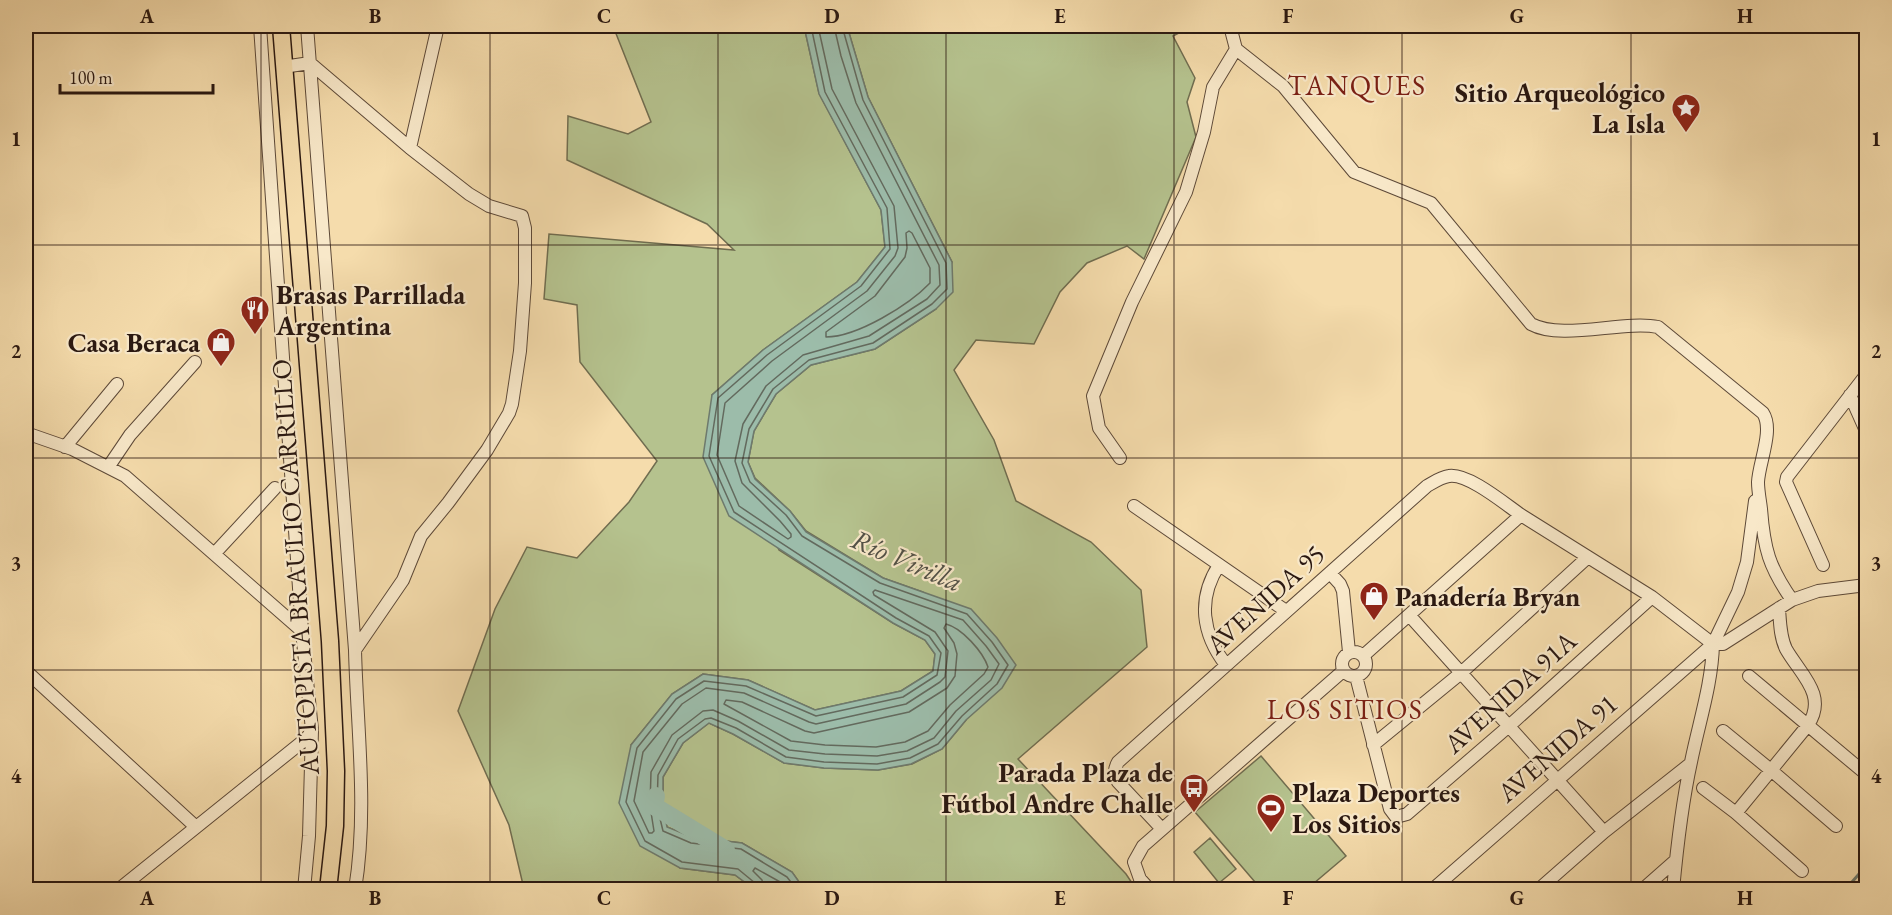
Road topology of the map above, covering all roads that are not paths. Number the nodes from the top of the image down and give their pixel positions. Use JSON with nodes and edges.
{"nodes":[{"id":1,"x":260,"y":26,"type":"edge"},
{"id":2,"x":281,"y":26,"type":"edge"},
{"id":3,"x":307,"y":26,"type":"edge"},
{"id":4,"x":438,"y":26,"type":"edge"},
{"id":5,"x":1230,"y":26,"type":"edge"},
{"id":6,"x":1236,"y":49,"type":"junction"},
{"id":7,"x":310,"y":63,"type":"junction"},
{"id":8,"x":284,"y":67,"type":"junction"},
{"id":9,"x":410,"y":148,"type":"junction"},
{"id":10,"x":195,"y":362,"type":"dead end"},
{"id":11,"x":1866,"y":375,"type":"edge"},
{"id":12,"x":117,"y":384,"type":"dead end"},
{"id":13,"x":1850,"y":395,"type":"junction"},
{"id":14,"x":1866,"y":431,"type":"edge"},
{"id":15,"x":26,"y":433,"type":"edge"},
{"id":16,"x":65,"y":447,"type":"junction"},
{"id":17,"x":1120,"y":458,"type":"dead end"},
{"id":18,"x":109,"y":466,"type":"junction"},
{"id":19,"x":1758,"y":481,"type":"junction"},
{"id":20,"x":275,"y":488,"type":"dead end"},
{"id":21,"x":1134,"y":506,"type":"dead end"},
{"id":22,"x":1521,"y":515,"type":"junction"},
{"id":23,"x":215,"y":553,"type":"junction"},
{"id":24,"x":1588,"y":557,"type":"junction"},
{"id":25,"x":1219,"y":564,"type":"junction"},
{"id":26,"x":1822,"y":565,"type":"dead end"},
{"id":27,"x":1330,"y":573,"type":"junction"},
{"id":28,"x":1866,"y":585,"type":"edge"},
{"id":29,"x":1652,"y":597,"type":"junction"},
{"id":30,"x":1792,"y":600,"type":"junction"},
{"id":31,"x":1779,"y":608,"type":"junction"},
{"id":32,"x":1286,"y":611,"type":"junction"},
{"id":33,"x":1409,"y":615,"type":"junction"},
{"id":34,"x":302,"y":631,"type":"junction"},
{"id":35,"x":1713,"y":644,"type":"junction"},
{"id":36,"x":355,"y":650,"type":"junction"},
{"id":37,"x":1348,"y":652,"type":"junction"},
{"id":38,"x":1363,"y":656,"type":"junction"},
{"id":39,"x":1226,"y":665,"type":"junction"},
{"id":40,"x":26,"y":671,"type":"edge"},
{"id":41,"x":1344,"y":671,"type":"junction"},
{"id":42,"x":1461,"y":673,"type":"junction"},
{"id":43,"x":1356,"y":676,"type":"junction"},
{"id":44,"x":1749,"y":676,"type":"dead end"},
{"id":45,"x":334,"y":716,"type":"junction"},
{"id":46,"x":357,"y":717,"type":"junction"},
{"id":47,"x":1808,"y":725,"type":"junction"},
{"id":48,"x":1509,"y":726,"type":"junction"},
{"id":49,"x":312,"y":730,"type":"junction"},
{"id":50,"x":1723,"y":731,"type":"dead end"},
{"id":51,"x":1372,"y":745,"type":"junction"},
{"id":52,"x":1690,"y":764,"type":"junction"},
{"id":53,"x":1772,"y":771,"type":"junction"},
{"id":54,"x":1866,"y":774,"type":"edge"},
{"id":55,"x":1557,"y":780,"type":"junction"},
{"id":56,"x":1703,"y":788,"type":"dead end"},
{"id":57,"x":1736,"y":813,"type":"junction"},
{"id":58,"x":1836,"y":826,"type":"dead end"},
{"id":59,"x":196,"y":827,"type":"junction"},
{"id":60,"x":1162,"y":829,"type":"junction"},
{"id":61,"x":1604,"y":832,"type":"junction"},
{"id":62,"x":1676,"y":860,"type":"junction"},
{"id":63,"x":1802,"y":871,"type":"dead end"},
{"id":64,"x":118,"y":890,"type":"edge"},
{"id":65,"x":304,"y":890,"type":"edge"},
{"id":66,"x":328,"y":890,"type":"edge"},
{"id":67,"x":355,"y":890,"type":"edge"},
{"id":68,"x":1150,"y":890,"type":"edge"},
{"id":69,"x":1432,"y":890,"type":"edge"},
{"id":70,"x":1538,"y":890,"type":"edge"},
{"id":71,"x":1642,"y":890,"type":"edge"},
{"id":72,"x":1673,"y":890,"type":"edge"}],
"edges":[{"from":1,"to":34,"type":"street"},
{"from":2,"to":8,"type":"highway","name":"AUTOPISTA BRAULIO CARRILLO"},
{"from":3,"to":7,"type":"street"},
{"from":4,"to":9,"type":"street"},
{"from":5,"to":6,"type":"street"},
{"from":6,"to":17,"type":"street"},
{"from":6,"to":19,"type":"street"},
{"from":7,"to":8,"type":"street"},
{"from":7,"to":9,"type":"street"},
{"from":7,"to":36,"type":"street"},
{"from":8,"to":45,"type":"highway","name":"AUTOPISTA BRAULIO CARRILLO"},
{"from":9,"to":36,"type":"street"},
{"from":10,"to":18,"type":"street"},
{"from":11,"to":13,"type":"street"},
{"from":12,"to":16,"type":"street"},
{"from":13,"to":14,"type":"street"},
{"from":13,"to":26,"type":"street"},
{"from":15,"to":16,"type":"street"},
{"from":16,"to":18,"type":"street"},
{"from":18,"to":23,"type":"street"},
{"from":19,"to":30,"type":"street"},
{"from":19,"to":35,"type":"street"},
{"from":20,"to":23,"type":"street"},
{"from":21,"to":25,"type":"street"},
{"from":22,"to":24,"type":"street","name":"AVENIDA 95"},
{"from":22,"to":27,"type":"street","name":"AVENIDA 95"},
{"from":22,"to":33,"type":"street"},
{"from":23,"to":34,"type":"street"},
{"from":24,"to":29,"type":"street","name":"AVENIDA 95"},
{"from":24,"to":42,"type":"street"},
{"from":25,"to":32,"type":"street"},
{"from":25,"to":39,"type":"street"},
{"from":27,"to":32,"type":"street","name":"AVENIDA 95"},
{"from":27,"to":37,"type":"street"},
{"from":28,"to":30,"type":"street"},
{"from":29,"to":35,"type":"street","name":"AVENIDA 95"},
{"from":29,"to":48,"type":"street","name":"AVENIDA 91A"},
{"from":30,"to":31,"type":"street"},
{"from":31,"to":35,"type":"street"},
{"from":31,"to":47,"type":"street"},
{"from":32,"to":39,"type":"street","name":"AVENIDA 95"},
{"from":33,"to":38,"type":"street"},
{"from":33,"to":42,"type":"street"},
{"from":34,"to":49,"type":"street"},
{"from":35,"to":52,"type":"street"},
{"from":35,"to":55,"type":"street","name":"AVENIDA 91"},
{"from":36,"to":46,"type":"street"},
{"from":37,"to":38,"type":"street"},
{"from":37,"to":41,"type":"street"},
{"from":38,"to":43,"type":"street"},
{"from":39,"to":60,"type":"street","name":"AVENIDA 95"},
{"from":40,"to":59,"type":"street"},
{"from":41,"to":43,"type":"street"},
{"from":41,"to":60,"type":"street"},
{"from":42,"to":48,"type":"street"},
{"from":42,"to":51,"type":"street"},
{"from":43,"to":51,"type":"street"},
{"from":44,"to":47,"type":"street"},
{"from":45,"to":46,"type":"street"},
{"from":45,"to":66,"type":"highway","name":"AUTOPISTA BRAULIO CARRILLO"},
{"from":46,"to":67,"type":"street"},
{"from":47,"to":53,"type":"street"},
{"from":47,"to":54,"type":"street"},
{"from":48,"to":51,"type":"street","name":"AVENIDA 91A"},
{"from":48,"to":55,"type":"street"},
{"from":49,"to":59,"type":"street"},
{"from":49,"to":65,"type":"street"},
{"from":50,"to":53,"type":"street"},
{"from":52,"to":61,"type":"street"},
{"from":52,"to":62,"type":"street"},
{"from":53,"to":57,"type":"street"},
{"from":53,"to":58,"type":"street"},
{"from":55,"to":61,"type":"street"},
{"from":55,"to":69,"type":"street","name":"AVENIDA 91"},
{"from":56,"to":57,"type":"street"},
{"from":57,"to":63,"type":"street"},
{"from":59,"to":64,"type":"street"},
{"from":60,"to":68,"type":"street"},
{"from":61,"to":70,"type":"street"},
{"from":62,"to":71,"type":"street"},
{"from":62,"to":72,"type":"street"}]}
